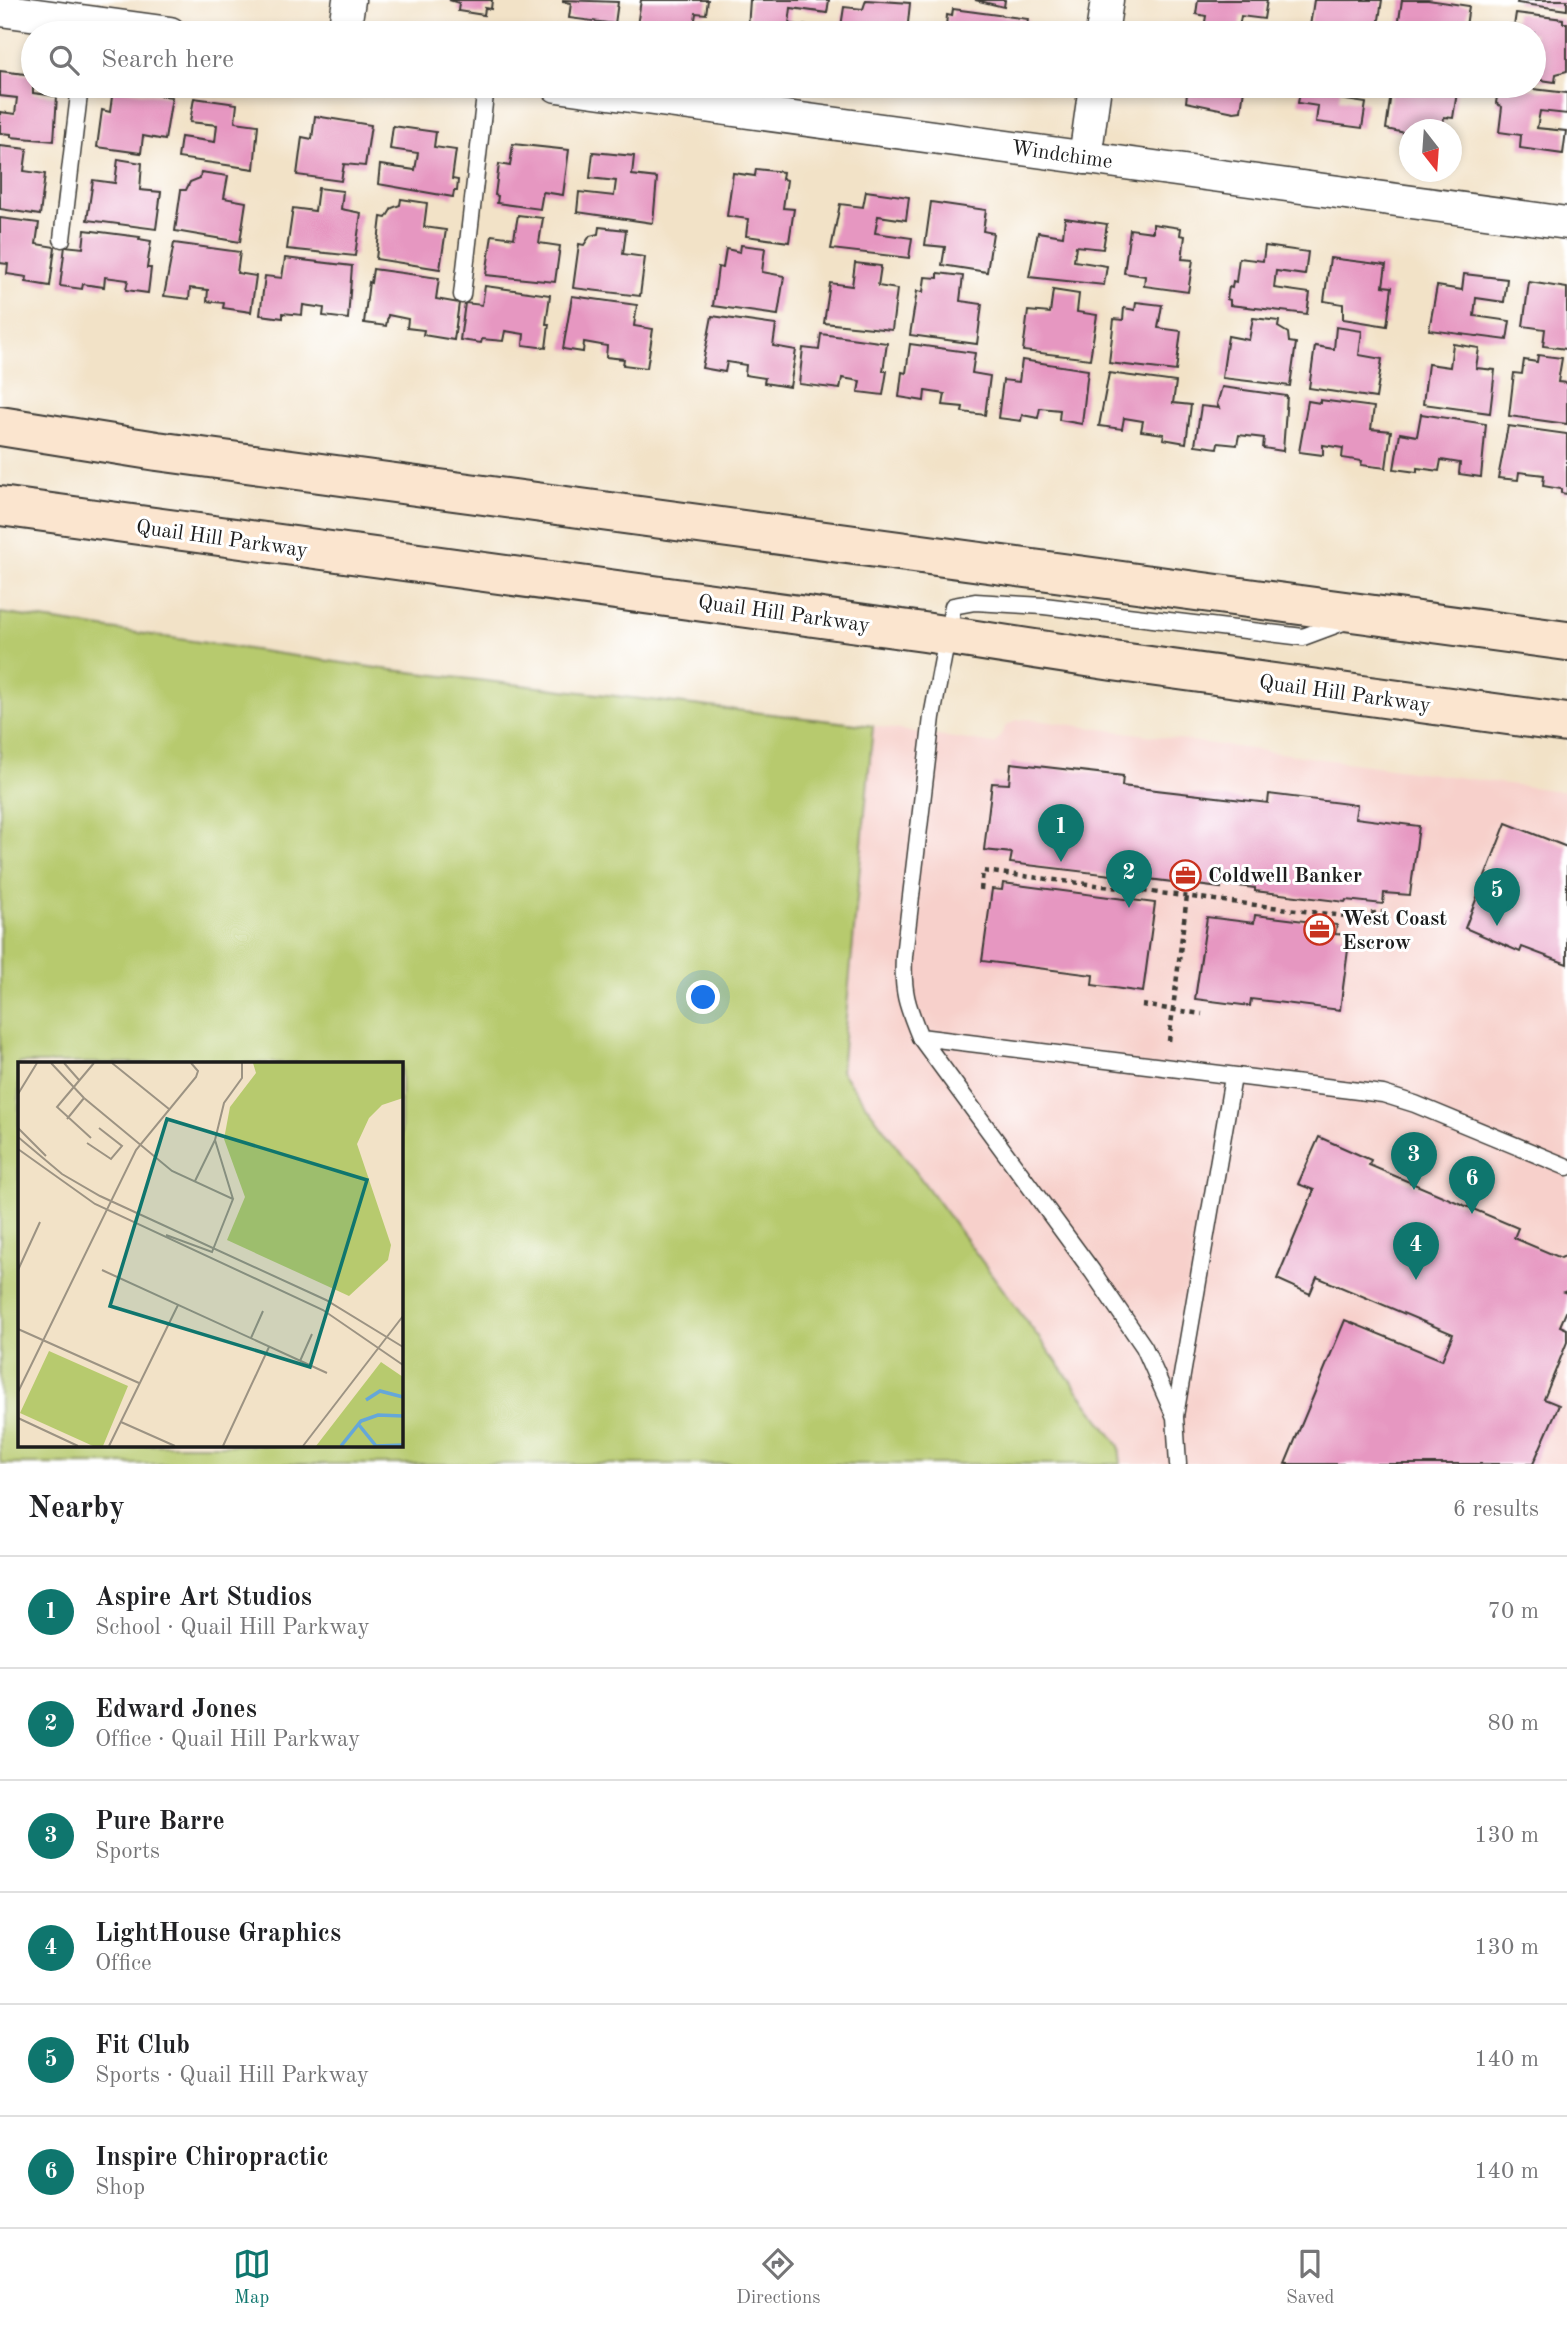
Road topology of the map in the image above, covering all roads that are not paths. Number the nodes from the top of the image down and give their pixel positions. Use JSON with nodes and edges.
{"nodes":[{"id":1,"x":349,"y":0,"type":"edge"},
{"id":2,"x":1107,"y":0,"type":"edge"},
{"id":3,"x":0,"y":10,"type":"edge"},
{"id":4,"x":53,"y":21,"type":"edge"},
{"id":5,"x":346,"y":21,"type":"edge"},
{"id":6,"x":1104,"y":21,"type":"edge"},
{"id":7,"x":79,"y":98,"type":"edge"},
{"id":8,"x":485,"y":98,"type":"edge"},
{"id":9,"x":645,"y":98,"type":"edge"},
{"id":10,"x":1093,"y":98,"type":"edge"},
{"id":11,"x":1085,"y":158,"type":"junction"},
{"id":12,"x":1567,"y":223,"type":"edge"},
{"id":13,"x":62,"y":239,"type":"dead end"},
{"id":14,"x":462,"y":295,"type":"dead end"},
{"id":15,"x":0,"y":426,"type":"edge"},
{"id":16,"x":0,"y":506,"type":"edge"},
{"id":17,"x":1365,"y":615,"type":"junction"},
{"id":18,"x":949,"y":636,"type":"junction"},
{"id":19,"x":1567,"y":641,"type":"edge"},
{"id":20,"x":1567,"y":723,"type":"edge"},
{"id":21,"x":920,"y":1037,"type":"junction"},
{"id":22,"x":1233,"y":1077,"type":"junction"},
{"id":23,"x":1567,"y":1167,"type":"edge"},
{"id":24,"x":1175,"y":1417,"type":"junction"},
{"id":25,"x":1178,"y":1464,"type":"edge"}],
"edges":[{"from":1,"to":5,"type":"street"},
{"from":2,"to":6,"type":"street"},
{"from":3,"to":4,"type":"street"},
{"from":7,"to":13,"type":"lane"},
{"from":8,"to":14,"type":"lane"},
{"from":9,"to":11,"type":"street","name":"Windchime"},
{"from":10,"to":11,"type":"street"},
{"from":11,"to":12,"type":"street","name":"Windchime"},
{"from":15,"to":17,"type":"main road"},
{"from":16,"to":18,"type":"main road","name":"Quail Hill Parkway"},
{"from":17,"to":18,"type":"lane"},
{"from":17,"to":19,"type":"main road"},
{"from":18,"to":20,"type":"main road","name":"Quail Hill Parkway"},
{"from":18,"to":21,"type":"lane"},
{"from":21,"to":22,"type":"lane"},
{"from":21,"to":24,"type":"lane"},
{"from":22,"to":23,"type":"lane"},
{"from":22,"to":24,"type":"lane"},
{"from":24,"to":25,"type":"lane"}]}
